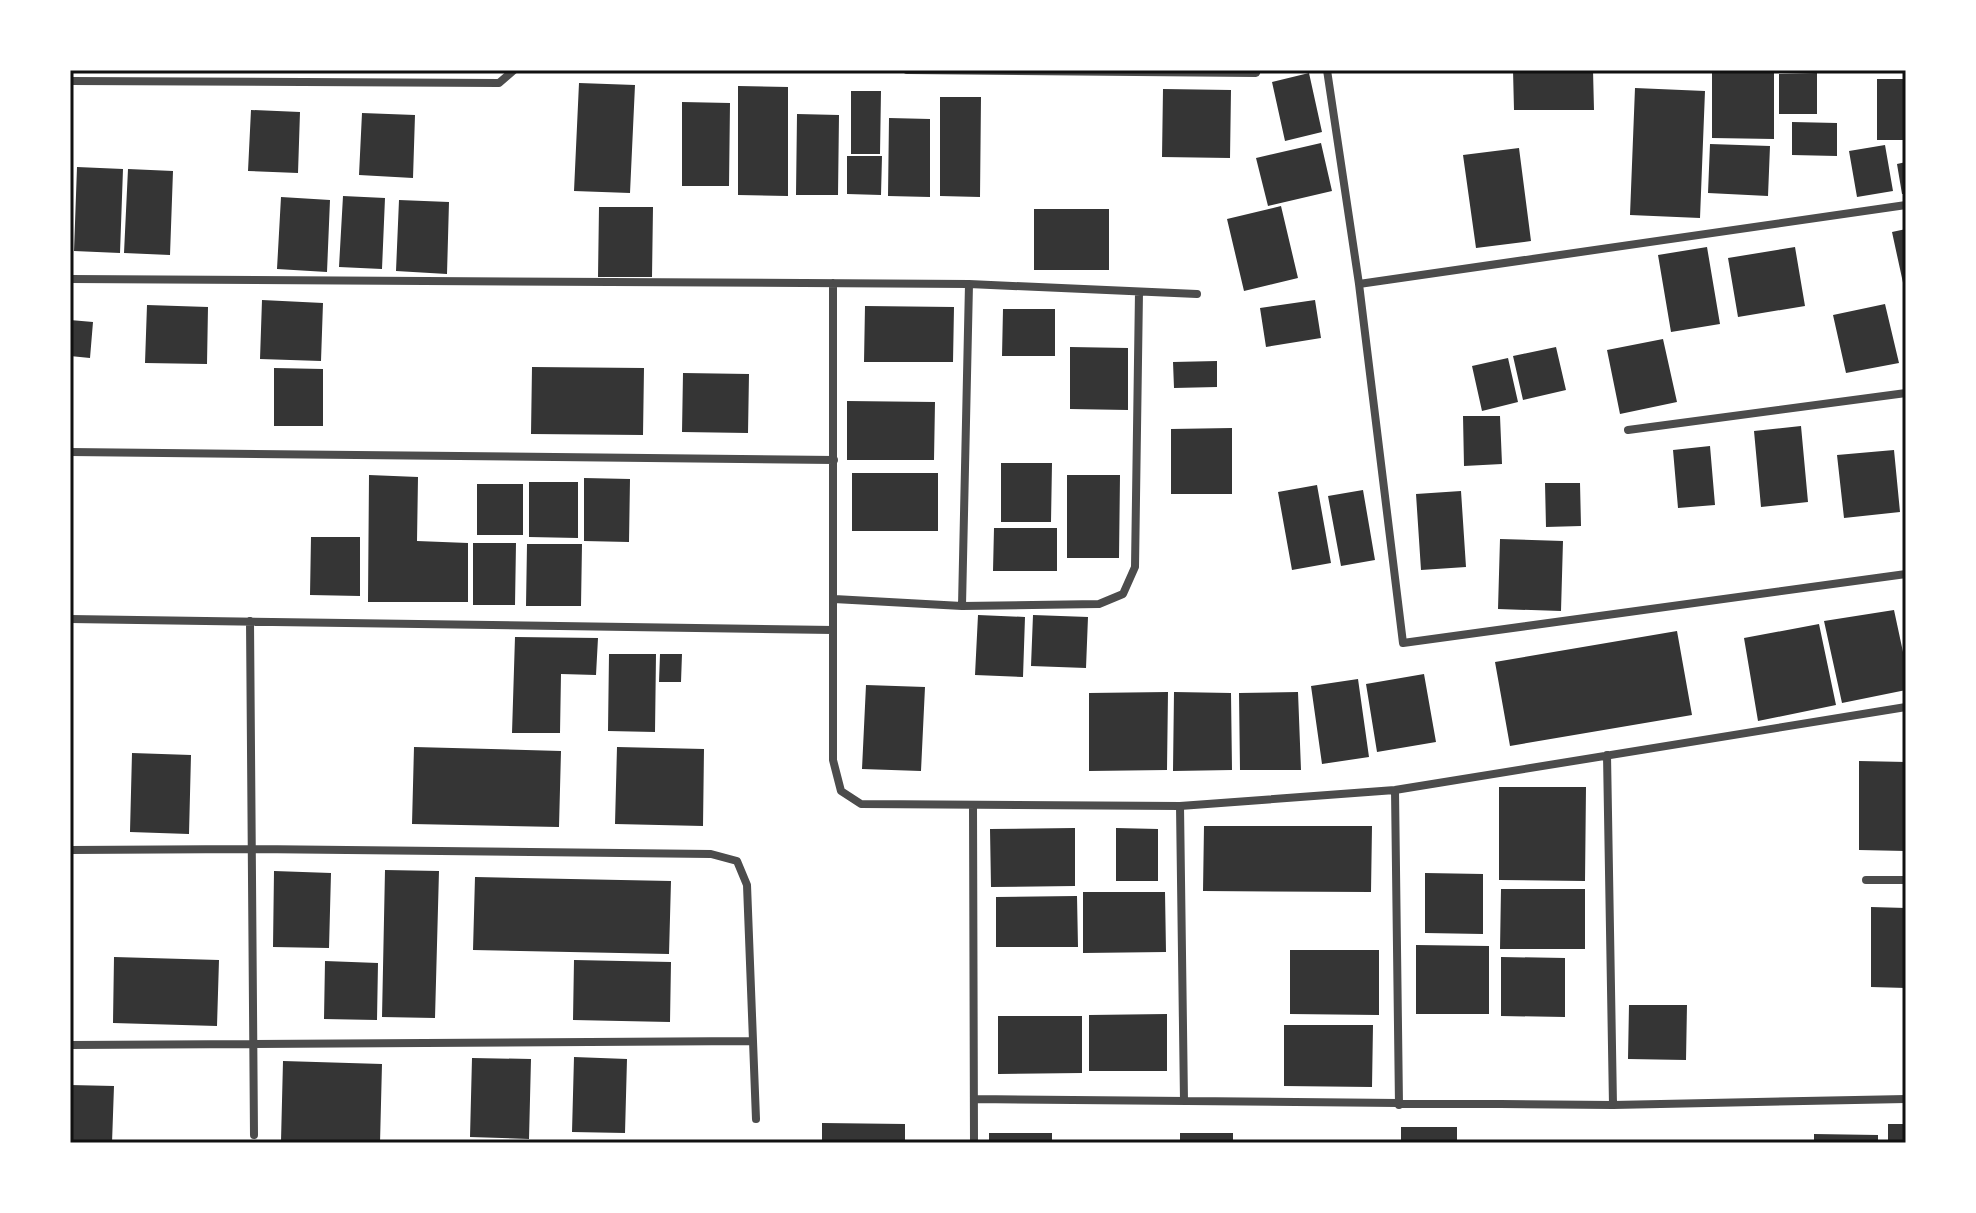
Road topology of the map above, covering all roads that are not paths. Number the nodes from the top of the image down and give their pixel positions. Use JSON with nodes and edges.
{"nodes":[{"id":1,"x":514,"y":70,"type":"edge"},
{"id":2,"x":907,"y":70,"type":"edge"},
{"id":3,"x":1257,"y":70,"type":"edge"},
{"id":4,"x":1327,"y":70,"type":"edge"},
{"id":5,"x":70,"y":81,"type":"edge"},
{"id":6,"x":1906,"y":205,"type":"edge"},
{"id":7,"x":70,"y":279,"type":"edge"},
{"id":8,"x":833,"y":283,"type":"junction"},
{"id":9,"x":969,"y":284,"type":"junction"},
{"id":10,"x":1359,"y":284,"type":"junction"},
{"id":11,"x":1139,"y":292,"type":"junction"},
{"id":12,"x":1197,"y":294,"type":"dead end"},
{"id":13,"x":1906,"y":393,"type":"edge"},
{"id":14,"x":1628,"y":430,"type":"dead end"},
{"id":15,"x":70,"y":452,"type":"edge"},
{"id":16,"x":834,"y":460,"type":"junction"},
{"id":17,"x":1906,"y":574,"type":"edge"},
{"id":18,"x":834,"y":599,"type":"junction"},
{"id":19,"x":962,"y":606,"type":"junction"},
{"id":20,"x":70,"y":619,"type":"edge"},
{"id":21,"x":250,"y":621,"type":"junction"},
{"id":22,"x":833,"y":630,"type":"junction"},
{"id":23,"x":1906,"y":707,"type":"edge"},
{"id":24,"x":1607,"y":755,"type":"junction"},
{"id":25,"x":1395,"y":790,"type":"junction"},
{"id":26,"x":973,"y":806,"type":"junction"},
{"id":27,"x":1180,"y":806,"type":"junction"},
{"id":28,"x":251,"y":849,"type":"junction"},
{"id":29,"x":70,"y":850,"type":"edge"},
{"id":30,"x":1866,"y":880,"type":"dead end"},
{"id":31,"x":1906,"y":880,"type":"edge"},
{"id":32,"x":752,"y":1041,"type":"junction"},
{"id":33,"x":253,"y":1043,"type":"junction"},
{"id":34,"x":70,"y":1045,"type":"edge"},
{"id":35,"x":974,"y":1099,"type":"junction"},
{"id":36,"x":1906,"y":1099,"type":"edge"},
{"id":37,"x":1184,"y":1101,"type":"junction"},
{"id":38,"x":1399,"y":1105,"type":"junction"},
{"id":39,"x":1613,"y":1105,"type":"junction"},
{"id":40,"x":756,"y":1119,"type":"dead end"},
{"id":41,"x":254,"y":1135,"type":"dead end"},
{"id":42,"x":974,"y":1143,"type":"edge"}],
"edges":[{"from":1,"to":5,"type":"street"},
{"from":2,"to":3,"type":"street"},
{"from":4,"to":10,"type":"street"},
{"from":6,"to":10,"type":"street"},
{"from":7,"to":8,"type":"street"},
{"from":8,"to":9,"type":"street"},
{"from":8,"to":16,"type":"street"},
{"from":9,"to":11,"type":"street"},
{"from":9,"to":19,"type":"street"},
{"from":10,"to":17,"type":"street"},
{"from":11,"to":12,"type":"street"},
{"from":11,"to":19,"type":"street"},
{"from":13,"to":14,"type":"street"},
{"from":15,"to":16,"type":"street"},
{"from":16,"to":18,"type":"street"},
{"from":18,"to":19,"type":"street"},
{"from":18,"to":22,"type":"street"},
{"from":20,"to":21,"type":"street"},
{"from":21,"to":22,"type":"street"},
{"from":21,"to":28,"type":"street"},
{"from":22,"to":26,"type":"street"},
{"from":23,"to":24,"type":"street"},
{"from":24,"to":25,"type":"street"},
{"from":24,"to":39,"type":"street"},
{"from":25,"to":27,"type":"street"},
{"from":25,"to":38,"type":"street"},
{"from":26,"to":27,"type":"street"},
{"from":26,"to":35,"type":"street"},
{"from":27,"to":37,"type":"street"},
{"from":28,"to":29,"type":"street"},
{"from":28,"to":32,"type":"street"},
{"from":28,"to":33,"type":"street"},
{"from":30,"to":31,"type":"street"},
{"from":32,"to":33,"type":"street"},
{"from":32,"to":40,"type":"street"},
{"from":33,"to":34,"type":"street"},
{"from":33,"to":41,"type":"street"},
{"from":35,"to":37,"type":"street"},
{"from":35,"to":42,"type":"street"},
{"from":36,"to":39,"type":"street"},
{"from":37,"to":38,"type":"street"},
{"from":38,"to":39,"type":"street"}]}
